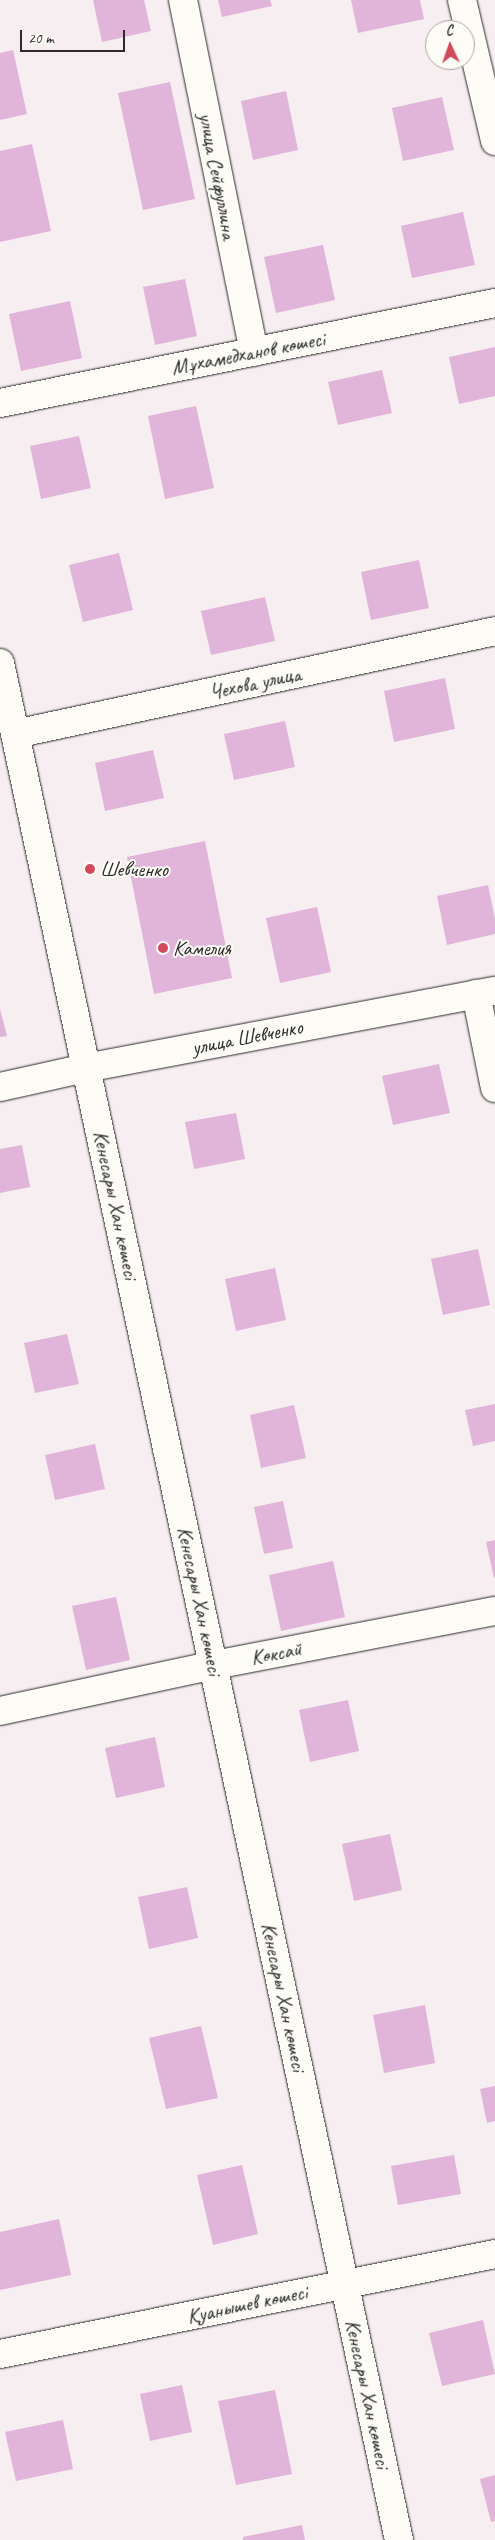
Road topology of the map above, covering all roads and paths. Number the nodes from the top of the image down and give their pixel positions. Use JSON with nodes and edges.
{"nodes":[{"id":1,"x":183,"y":0,"type":"edge"},
{"id":2,"x":462,"y":0,"type":"edge"},
{"id":3,"x":495,"y":141,"type":"edge"},
{"id":4,"x":495,"y":303,"type":"edge"},
{"id":5,"x":254,"y":352,"type":"junction"},
{"id":6,"x":0,"y":403,"type":"edge"},
{"id":7,"x":495,"y":631,"type":"edge"},
{"id":8,"x":0,"y":663,"type":"edge"},
{"id":9,"x":15,"y":734,"type":"junction"},
{"id":10,"x":485,"y":992,"type":"edge"},
{"id":11,"x":86,"y":1068,"type":"junction"},
{"id":12,"x":0,"y":1087,"type":"edge"},
{"id":13,"x":495,"y":1088,"type":"edge"},
{"id":14,"x":495,"y":1611,"type":"edge"},
{"id":15,"x":214,"y":1665,"type":"junction"},
{"id":16,"x":0,"y":1711,"type":"edge"},
{"id":17,"x":495,"y":2254,"type":"edge"},
{"id":18,"x":344,"y":2284,"type":"junction"},
{"id":19,"x":0,"y":2354,"type":"edge"},
{"id":20,"x":399,"y":2540,"type":"edge"}],
"edges":[{"from":1,"to":5,"type":"street","name":"улица Сейфуллина"},
{"from":2,"to":3,"type":"street"},
{"from":4,"to":5,"type":"street","name":"Мұхамедханов көшесі"},
{"from":5,"to":6,"type":"street","name":"Мұхамедханов көшесі"},
{"from":7,"to":9,"type":"street","name":"Чехова улица"},
{"from":8,"to":9,"type":"street","name":"Кенесары Хан көшесі"},
{"from":9,"to":11,"type":"street","name":"Кенесары Хан көшесі"},
{"from":10,"to":11,"type":"street","name":"улица Шевченко"},
{"from":10,"to":13,"type":"street"},
{"from":11,"to":12,"type":"street","name":"улица Шевченко"},
{"from":11,"to":15,"type":"street","name":"Кенесары Хан көшесі"},
{"from":14,"to":15,"type":"street","name":"Көксай"},
{"from":15,"to":16,"type":"street","name":"Көксай"},
{"from":15,"to":18,"type":"street","name":"Кенесары Хан көшесі"},
{"from":17,"to":18,"type":"street","name":"Қуанышев көшесі"},
{"from":18,"to":19,"type":"street","name":"Қуанышев көшесі"},
{"from":18,"to":20,"type":"street","name":"Кенесары Хан көшесі"}]}
